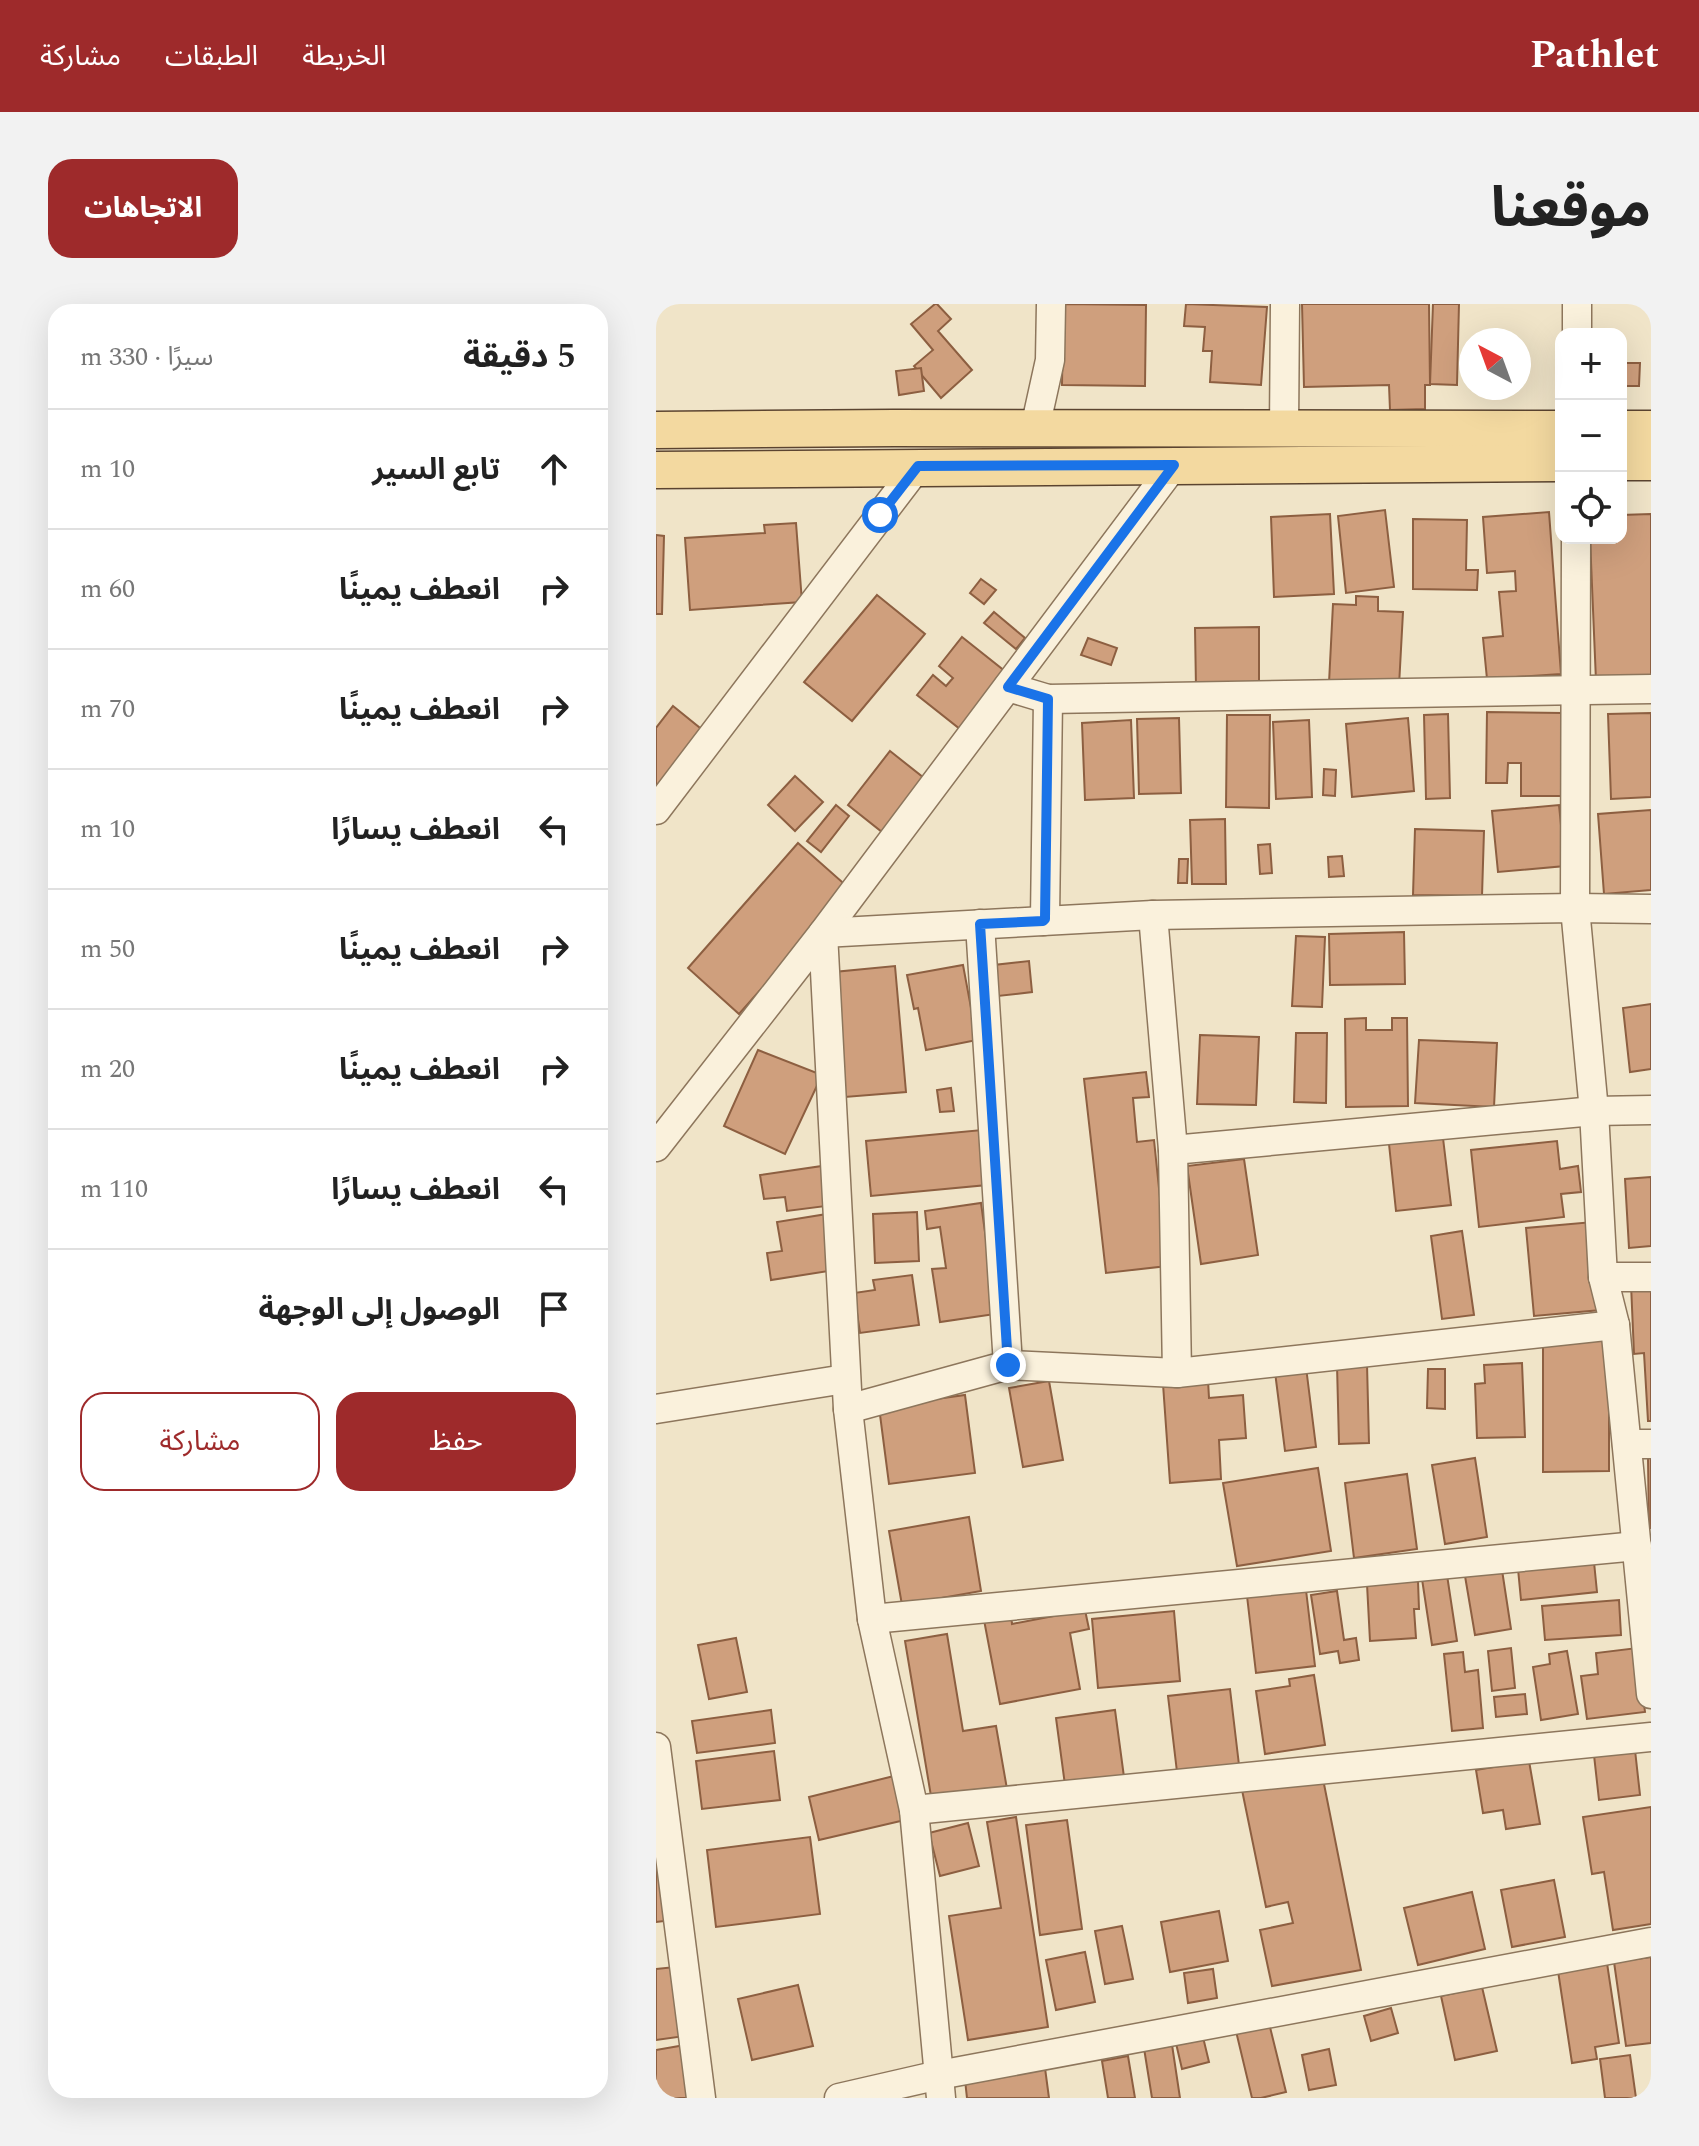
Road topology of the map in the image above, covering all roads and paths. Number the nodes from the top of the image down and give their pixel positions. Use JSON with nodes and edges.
{"nodes":[{"id":1,"x":1051,"y":304,"type":"edge"},
{"id":2,"x":1285,"y":304,"type":"edge"},
{"id":3,"x":1577,"y":304,"type":"edge"},
{"id":4,"x":1577,"y":328,"type":"edge"},
{"id":5,"x":1035,"y":428,"type":"junction"},
{"id":6,"x":1284,"y":429,"type":"junction"},
{"id":7,"x":1555,"y":429,"type":"edge"},
{"id":8,"x":1627,"y":429,"type":"edge"},
{"id":9,"x":1651,"y":429,"type":"edge"},
{"id":10,"x":656,"y":430,"type":"edge"},
{"id":11,"x":1627,"y":462,"type":"edge"},
{"id":12,"x":1651,"y":462,"type":"edge"},
{"id":13,"x":1555,"y":463,"type":"edge"},
{"id":14,"x":1174,"y":465,"type":"junction"},
{"id":15,"x":918,"y":466,"type":"junction"},
{"id":16,"x":656,"y":470,"type":"edge"},
{"id":17,"x":1576,"y":544,"type":"edge"},
{"id":18,"x":1008,"y":687,"type":"junction"},
{"id":19,"x":1651,"y":689,"type":"edge"},
{"id":20,"x":1576,"y":690,"type":"junction"},
{"id":21,"x":1048,"y":699,"type":"junction"},
{"id":22,"x":656,"y":810,"type":"edge"},
{"id":23,"x":1575,"y":908,"type":"junction"},
{"id":24,"x":1651,"y":909,"type":"edge"},
{"id":25,"x":1153,"y":915,"type":"junction"},
{"id":26,"x":1043,"y":921,"type":"junction"},
{"id":27,"x":980,"y":924,"type":"junction"},
{"id":28,"x":823,"y":933,"type":"junction"},
{"id":29,"x":1651,"y":1110,"type":"edge"},
{"id":30,"x":1594,"y":1111,"type":"junction"},
{"id":31,"x":656,"y":1147,"type":"edge"},
{"id":32,"x":1173,"y":1150,"type":"junction"},
{"id":33,"x":1603,"y":1277,"type":"junction"},
{"id":34,"x":1651,"y":1277,"type":"edge"},
{"id":35,"x":1615,"y":1325,"type":"junction"},
{"id":36,"x":1008,"y":1365,"type":"junction"},
{"id":37,"x":1177,"y":1373,"type":"junction"},
{"id":38,"x":845,"y":1379,"type":"junction"},
{"id":39,"x":656,"y":1409,"type":"edge"},
{"id":40,"x":848,"y":1409,"type":"junction"},
{"id":41,"x":1639,"y":1444,"type":"edge"},
{"id":42,"x":1637,"y":1546,"type":"junction"},
{"id":43,"x":872,"y":1619,"type":"junction"},
{"id":44,"x":1648,"y":1628,"type":"edge"},
{"id":45,"x":1651,"y":1694,"type":"edge"},
{"id":46,"x":1651,"y":1737,"type":"edge"},
{"id":47,"x":656,"y":1747,"type":"edge"},
{"id":48,"x":914,"y":1810,"type":"junction"},
{"id":49,"x":1651,"y":1942,"type":"edge"},
{"id":50,"x":670,"y":1960,"type":"edge"},
{"id":51,"x":940,"y":2086,"type":"edge"},
{"id":52,"x":701,"y":2098,"type":"edge"},
{"id":53,"x":839,"y":2098,"type":"edge"}],
"edges":[{"from":1,"to":5,"type":"street"},
{"from":2,"to":6,"type":"street"},
{"from":3,"to":4,"type":"street"},
{"from":5,"to":6,"type":"main road"},
{"from":5,"to":10,"type":"main road"},
{"from":6,"to":7,"type":"main road"},
{"from":8,"to":9,"type":"main road"},
{"from":11,"to":12,"type":"main road"},
{"from":13,"to":14,"type":"main road"},
{"from":14,"to":15,"type":"main road"},
{"from":14,"to":18,"type":"street"},
{"from":15,"to":16,"type":"main road"},
{"from":15,"to":22,"type":"street"},
{"from":17,"to":20,"type":"street"},
{"from":18,"to":21,"type":"street"},
{"from":18,"to":28,"type":"street"},
{"from":19,"to":20,"type":"street"},
{"from":20,"to":21,"type":"street"},
{"from":20,"to":23,"type":"street"},
{"from":21,"to":26,"type":"street"},
{"from":23,"to":24,"type":"street"},
{"from":23,"to":25,"type":"street"},
{"from":23,"to":30,"type":"street"},
{"from":25,"to":26,"type":"street"},
{"from":25,"to":32,"type":"street"},
{"from":26,"to":27,"type":"street"},
{"from":27,"to":28,"type":"street"},
{"from":27,"to":36,"type":"street"},
{"from":28,"to":31,"type":"street"},
{"from":28,"to":38,"type":"street"},
{"from":29,"to":30,"type":"street"},
{"from":30,"to":32,"type":"street"},
{"from":30,"to":33,"type":"street"},
{"from":32,"to":37,"type":"street"},
{"from":33,"to":34,"type":"street"},
{"from":33,"to":35,"type":"street"},
{"from":35,"to":37,"type":"street"},
{"from":35,"to":41,"type":"street"},
{"from":36,"to":37,"type":"street"},
{"from":36,"to":40,"type":"street"},
{"from":38,"to":39,"type":"street"},
{"from":38,"to":40,"type":"street"},
{"from":40,"to":43,"type":"street"},
{"from":41,"to":42,"type":"street"},
{"from":42,"to":43,"type":"street"},
{"from":42,"to":44,"type":"street"},
{"from":43,"to":48,"type":"street"},
{"from":44,"to":45,"type":"street"},
{"from":46,"to":48,"type":"street"},
{"from":47,"to":50,"type":"street"},
{"from":48,"to":51,"type":"street"},
{"from":49,"to":51,"type":"street"},
{"from":50,"to":52,"type":"street"},
{"from":51,"to":53,"type":"street"}]}
